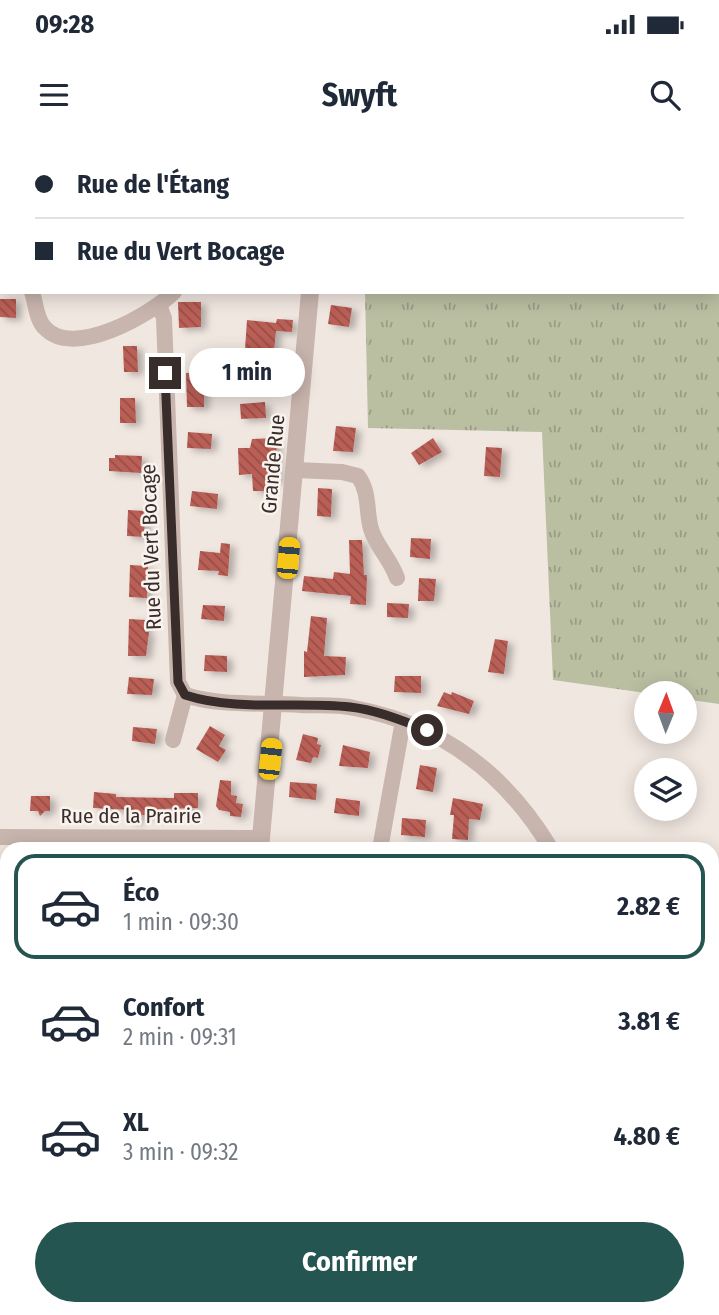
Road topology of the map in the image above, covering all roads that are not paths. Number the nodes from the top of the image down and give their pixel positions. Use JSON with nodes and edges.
{"nodes":[{"id":1,"x":33,"y":294,"type":"edge"},
{"id":2,"x":172,"y":294,"type":"edge"},
{"id":3,"x":310,"y":294,"type":"edge"},
{"id":4,"x":159,"y":305,"type":"junction"},
{"id":5,"x":296,"y":470,"type":"junction"},
{"id":6,"x":397,"y":578,"type":"dead end"},
{"id":7,"x":185,"y":695,"type":"junction"},
{"id":8,"x":275,"y":706,"type":"junction"},
{"id":9,"x":403,"y":721,"type":"junction"},
{"id":10,"x":173,"y":740,"type":"dead end"},
{"id":11,"x":0,"y":836,"type":"edge"},
{"id":12,"x":195,"y":842,"type":"edge"},
{"id":13,"x":260,"y":842,"type":"edge"},
{"id":14,"x":381,"y":842,"type":"edge"},
{"id":15,"x":547,"y":842,"type":"edge"}],
"edges":[{"from":1,"to":4,"type":"street"},
{"from":2,"to":4,"type":"street"},
{"from":3,"to":5,"type":"street","name":"Grande Rue"},
{"from":4,"to":7,"type":"street","name":"Rue du Vert Bocage"},
{"from":5,"to":6,"type":"street"},
{"from":5,"to":8,"type":"street","name":"Grande Rue"},
{"from":7,"to":8,"type":"street"},
{"from":7,"to":10,"type":"street"},
{"from":8,"to":9,"type":"street"},
{"from":8,"to":13,"type":"street","name":"Grande Rue"},
{"from":9,"to":14,"type":"street"},
{"from":9,"to":15,"type":"street"},
{"from":11,"to":12,"type":"street","name":"Rue de la Prairie"}]}
